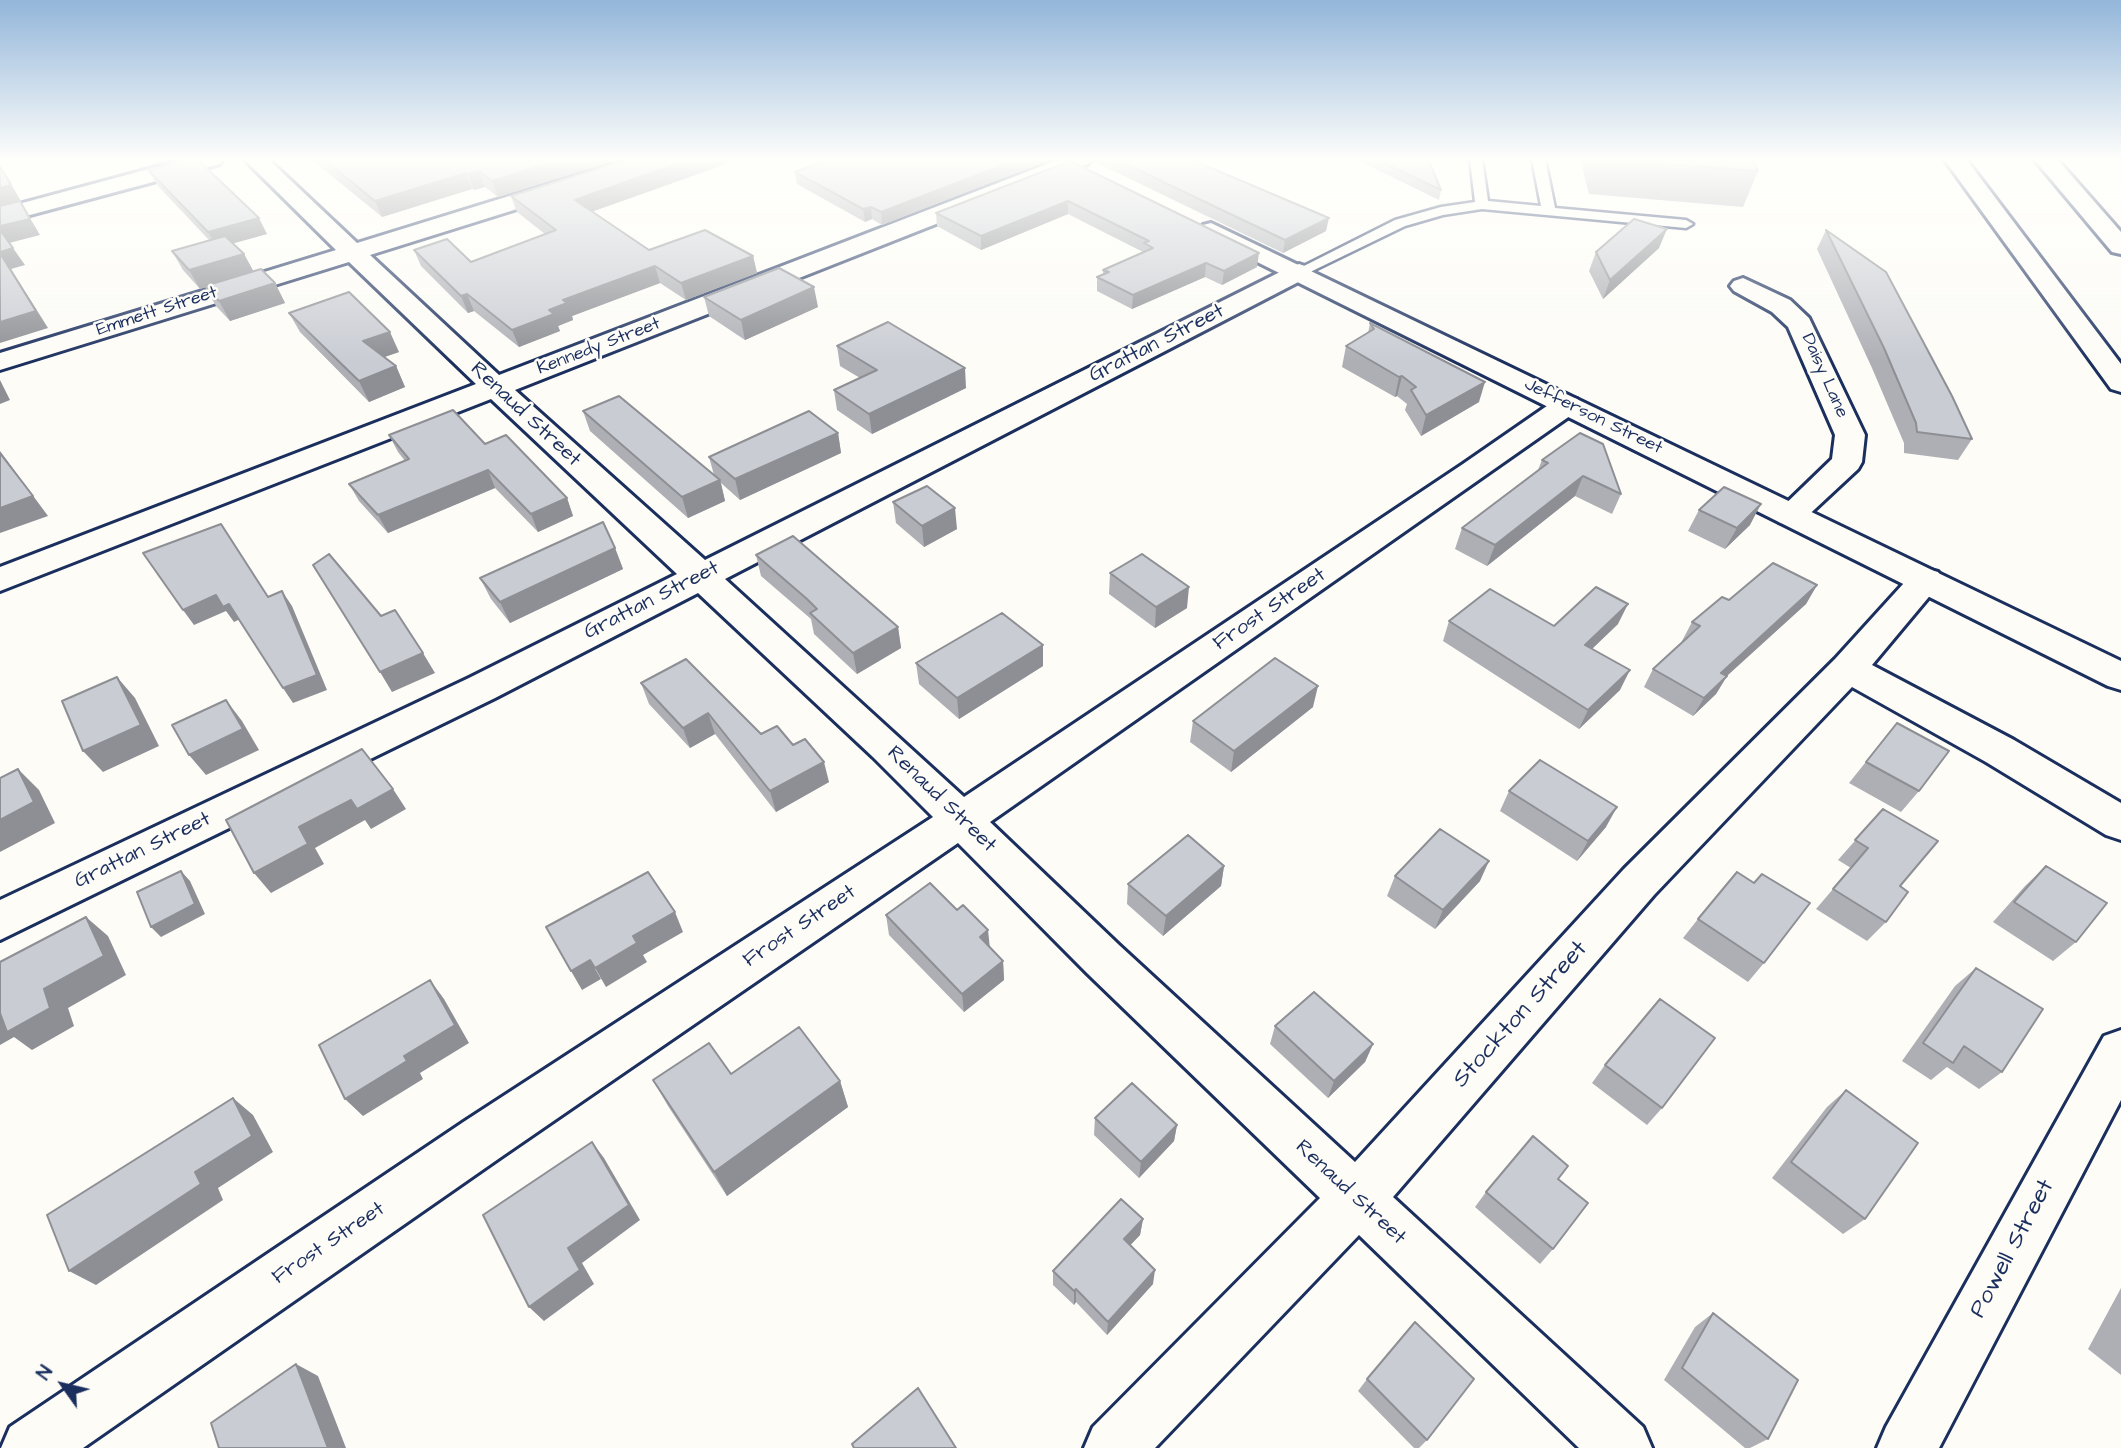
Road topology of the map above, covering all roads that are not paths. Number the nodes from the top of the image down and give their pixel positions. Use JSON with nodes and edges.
{"nodes":[{"id":1,"x":327,"y":227,"type":"edge"},
{"id":2,"x":436,"y":227,"type":"edge"},
{"id":3,"x":915,"y":227,"type":"edge"},
{"id":4,"x":1205,"y":227,"type":"edge"},
{"id":5,"x":1393,"y":227,"type":"edge"},
{"id":6,"x":2005,"y":227,"type":"edge"},
{"id":7,"x":2103,"y":227,"type":"edge"},
{"id":8,"x":2121,"y":247,"type":"edge"},
{"id":9,"x":354,"y":252,"type":"junction"},
{"id":10,"x":1299,"y":272,"type":"junction"},
{"id":11,"x":1743,"y":286,"type":"dead end"},
{"id":12,"x":0,"y":362,"type":"edge"},
{"id":13,"x":2121,"y":383,"type":"edge"},
{"id":14,"x":496,"y":388,"type":"junction"},
{"id":15,"x":1567,"y":405,"type":"junction"},
{"id":16,"x":1790,"y":514,"type":"junction"},
{"id":17,"x":701,"y":576,"type":"junction"},
{"id":18,"x":0,"y":580,"type":"edge"},
{"id":19,"x":1926,"y":580,"type":"junction"},
{"id":20,"x":1848,"y":668,"type":"junction"},
{"id":21,"x":2121,"y":677,"type":"edge"},
{"id":22,"x":961,"y":820,"type":"junction"},
{"id":23,"x":2121,"y":823,"type":"edge"},
{"id":24,"x":0,"y":921,"type":"edge"},
{"id":25,"x":2121,"y":1052,"type":"edge"},
{"id":26,"x":1357,"y":1199,"type":"junction"},
{"id":27,"x":31,"y":1448,"type":"edge"},
{"id":28,"x":1114,"y":1448,"type":"edge"},
{"id":29,"x":1622,"y":1448,"type":"edge"},
{"id":30,"x":1908,"y":1448,"type":"edge"}],
"edges":[{"from":1,"to":9,"type":"main road","name":"Renaud Street"},
{"from":2,"to":9,"type":"main road","name":"Emmett Street"},
{"from":3,"to":14,"type":"main road","name":"Kennedy Street"},
{"from":4,"to":10,"type":"main road","name":"Jefferson Street"},
{"from":5,"to":10,"type":"lane"},
{"from":6,"to":13,"type":"main road"},
{"from":7,"to":8,"type":"main road"},
{"from":9,"to":12,"type":"main road","name":"Emmett Street"},
{"from":9,"to":14,"type":"main road","name":"Renaud Street"},
{"from":10,"to":15,"type":"main road","name":"Jefferson Street"},
{"from":10,"to":17,"type":"main road","name":"Grattan Street"},
{"from":11,"to":16,"type":"main road","name":"Daisy Lane"},
{"from":14,"to":17,"type":"main road","name":"Renaud Street"},
{"from":14,"to":18,"type":"main road","name":"Kennedy Street"},
{"from":15,"to":16,"type":"main road","name":"Jefferson Street"},
{"from":15,"to":22,"type":"main road","name":"Frost Street"},
{"from":16,"to":19,"type":"main road","name":"Jefferson Street"},
{"from":17,"to":22,"type":"main road","name":"Renaud Street"},
{"from":17,"to":24,"type":"main road","name":"Grattan Street"},
{"from":19,"to":20,"type":"main road","name":"Stockton Street"},
{"from":19,"to":21,"type":"main road","name":"Jefferson Street"},
{"from":20,"to":23,"type":"main road"},
{"from":20,"to":26,"type":"main road","name":"Stockton Street"},
{"from":22,"to":26,"type":"main road","name":"Renaud Street"},
{"from":22,"to":27,"type":"main road","name":"Frost Street"},
{"from":25,"to":30,"type":"main road","name":"Powell Street"},
{"from":26,"to":28,"type":"main road","name":"Stockton Street"},
{"from":26,"to":29,"type":"main road","name":"Renaud Street"}]}
